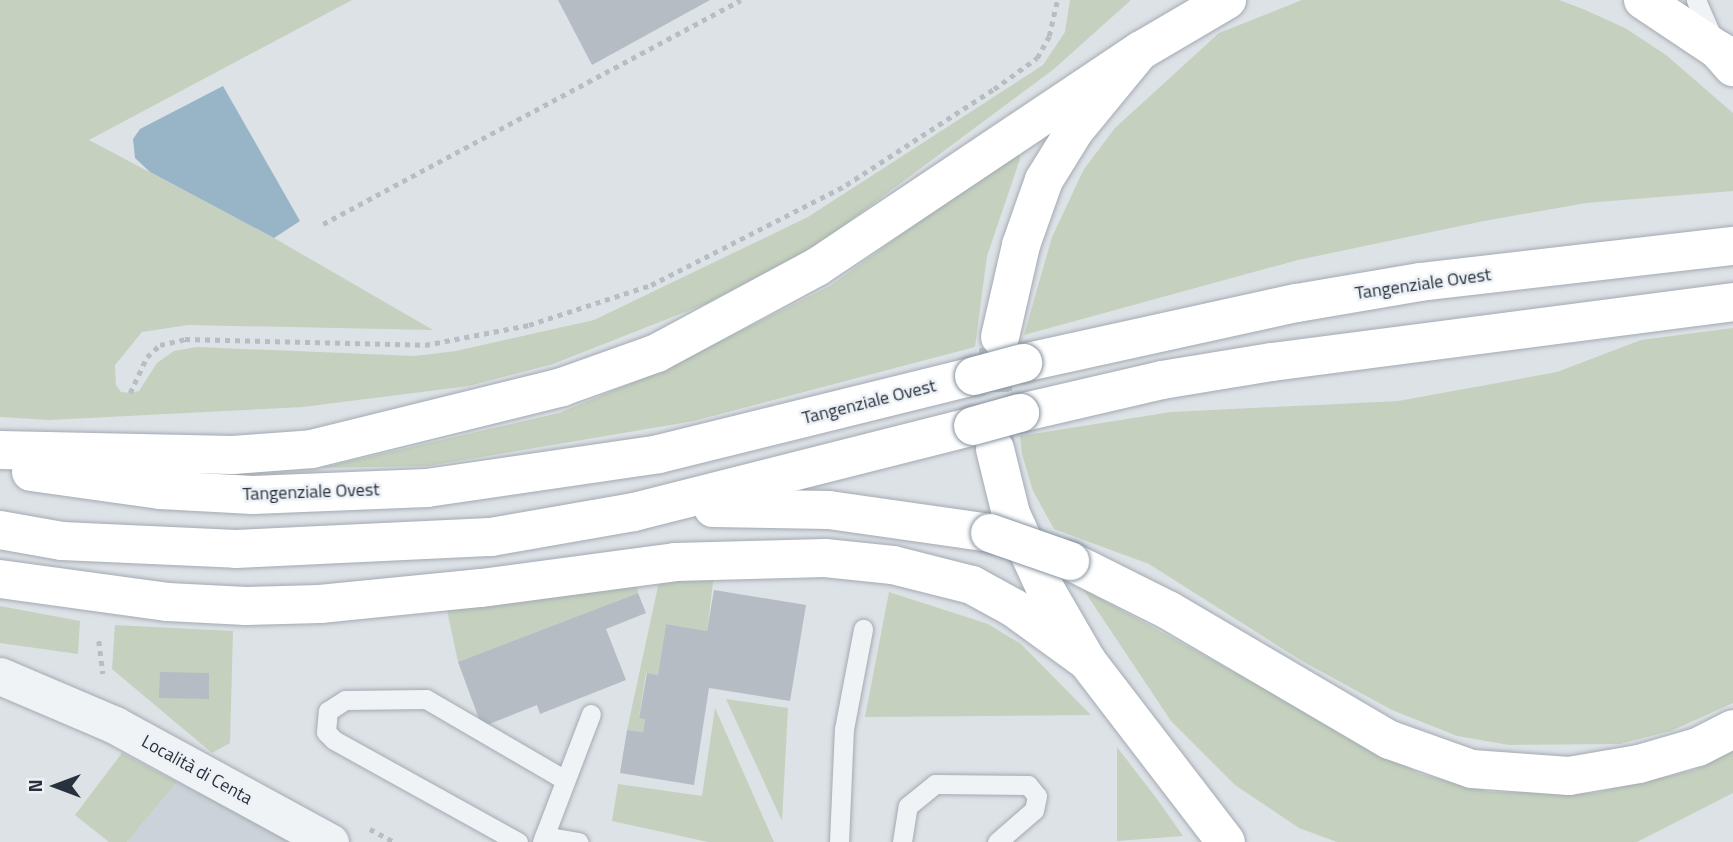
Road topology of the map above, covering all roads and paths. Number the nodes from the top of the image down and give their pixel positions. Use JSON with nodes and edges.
{"nodes":[{"id":1,"x":741,"y":0,"type":"edge"},
{"id":2,"x":1057,"y":0,"type":"edge"},
{"id":3,"x":1227,"y":0,"type":"edge"},
{"id":4,"x":1643,"y":0,"type":"edge"},
{"id":5,"x":1696,"y":0,"type":"edge"},
{"id":6,"x":1140,"y":51,"type":"junction"},
{"id":7,"x":1728,"y":58,"type":"edge"},
{"id":8,"x":323,"y":224,"type":"dead end"},
{"id":9,"x":1733,"y":246,"type":"edge"},
{"id":10,"x":1733,"y":302,"type":"edge"},
{"id":11,"x":1011,"y":350,"type":"junction"},
{"id":12,"x":130,"y":393,"type":"dead end"},
{"id":13,"x":984,"y":438,"type":"junction"},
{"id":14,"x":0,"y":450,"type":"edge"},
{"id":15,"x":0,"y":466,"type":"edge"},
{"id":16,"x":634,"y":512,"type":"junction"},
{"id":17,"x":0,"y":530,"type":"edge"},
{"id":18,"x":0,"y":579,"type":"edge"},
{"id":19,"x":863,"y":629,"type":"dead end"},
{"id":20,"x":99,"y":641,"type":"dead end"},
{"id":21,"x":1087,"y":661,"type":"junction"},
{"id":22,"x":0,"y":676,"type":"edge"},
{"id":23,"x":104,"y":677,"type":"dead end"},
{"id":24,"x":591,"y":714,"type":"dead end"},
{"id":25,"x":1733,"y":729,"type":"edge"},
{"id":26,"x":565,"y":780,"type":"junction"},
{"id":27,"x":543,"y":839,"type":"edge"},
{"id":28,"x":330,"y":842,"type":"edge"},
{"id":29,"x":518,"y":842,"type":"edge"},
{"id":30,"x":578,"y":842,"type":"edge"},
{"id":31,"x":839,"y":842,"type":"edge"},
{"id":32,"x":902,"y":842,"type":"edge"},
{"id":33,"x":997,"y":842,"type":"edge"},
{"id":34,"x":1226,"y":842,"type":"edge"}],
"edges":[{"from":1,"to":8,"type":"path"},
{"from":2,"to":12,"type":"path"},
{"from":3,"to":6,"type":"main road"},
{"from":4,"to":7,"type":"main road"},
{"from":5,"to":7,"type":"lane"},
{"from":6,"to":11,"type":"main road"},
{"from":6,"to":14,"type":"main road"},
{"from":9,"to":11,"type":"main road","name":"Tangenziale Ovest"},
{"from":10,"to":13,"type":"main road","bridge":true},
{"from":11,"to":15,"type":"main road","name":"Tangenziale Ovest","bridge":true},
{"from":13,"to":16,"type":"main road"},
{"from":13,"to":21,"type":"main road"},
{"from":16,"to":17,"type":"main road"},
{"from":16,"to":25,"type":"main road","bridge":true},
{"from":18,"to":21,"type":"main road"},
{"from":19,"to":31,"type":"lane"},
{"from":20,"to":23,"type":"path"},
{"from":21,"to":34,"type":"main road"},
{"from":22,"to":28,"type":"street","name":"Località di Centa"},
{"from":24,"to":26,"type":"lane"},
{"from":26,"to":27,"type":"lane"},
{"from":26,"to":29,"type":"lane"},
{"from":27,"to":30,"type":"lane"},
{"from":32,"to":33,"type":"lane"}]}
